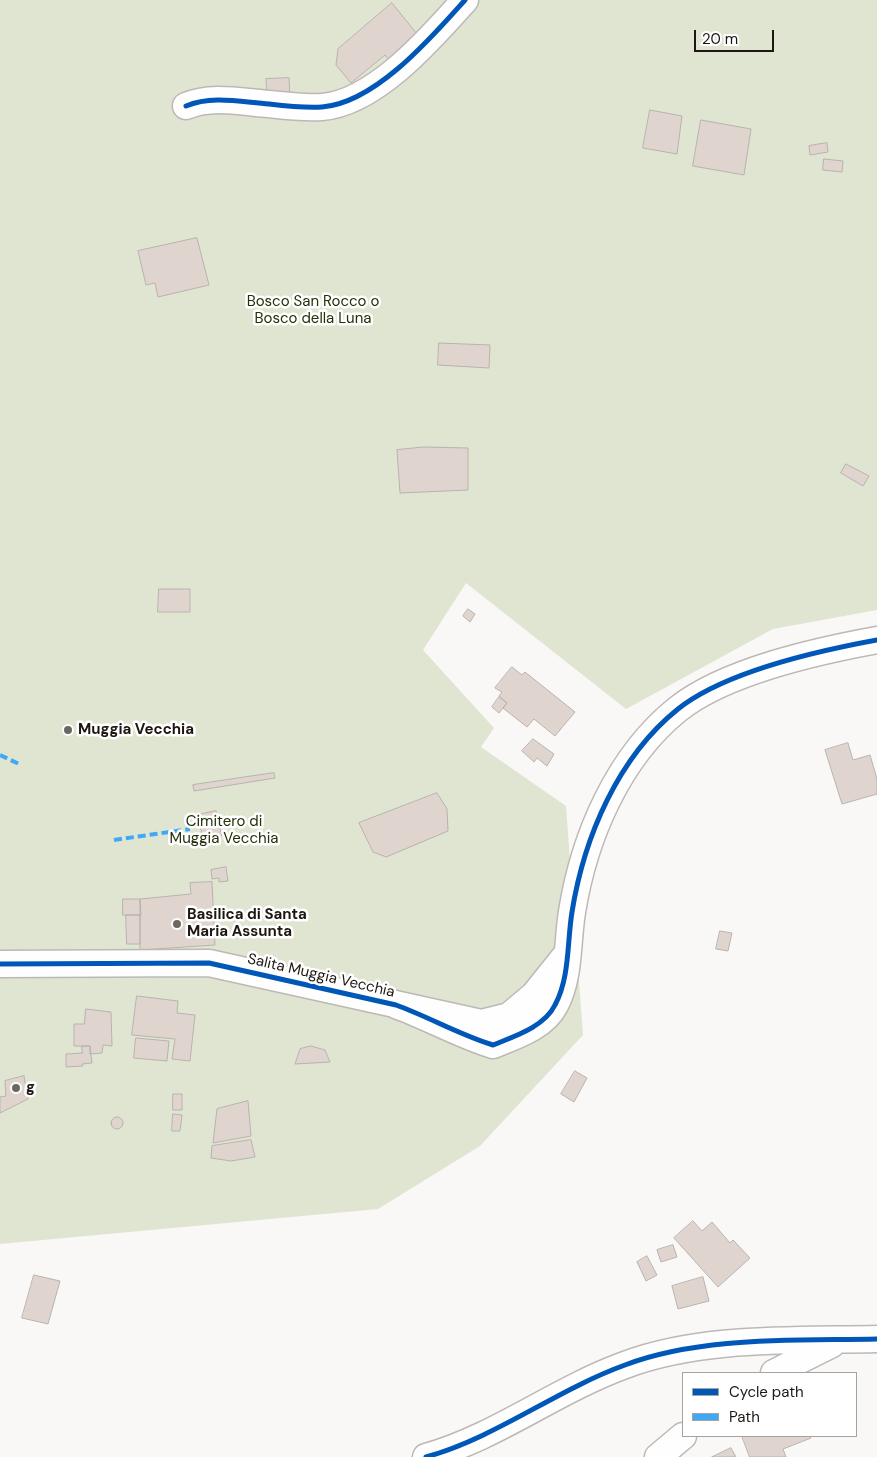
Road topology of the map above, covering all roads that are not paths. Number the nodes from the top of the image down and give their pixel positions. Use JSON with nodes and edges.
{"nodes":[{"id":1,"x":465,"y":0,"type":"edge"},
{"id":2,"x":186,"y":106,"type":"dead end"},
{"id":3,"x":877,"y":640,"type":"edge"},
{"id":4,"x":0,"y":964,"type":"edge"},
{"id":5,"x":877,"y":1339,"type":"edge"},
{"id":6,"x":839,"y":1340,"type":"junction"},
{"id":7,"x":776,"y":1372,"type":"edge"},
{"id":8,"x":682,"y":1437,"type":"edge"},
{"id":9,"x":426,"y":1457,"type":"edge"},
{"id":10,"x":658,"y":1457,"type":"edge"}],
"edges":[{"from":1,"to":2,"type":"street"},
{"from":3,"to":4,"type":"street","name":"Salita Muggia Vecchia"},
{"from":5,"to":6,"type":"street"},
{"from":6,"to":7,"type":"street"},
{"from":6,"to":9,"type":"street"},
{"from":8,"to":10,"type":"street"}]}
